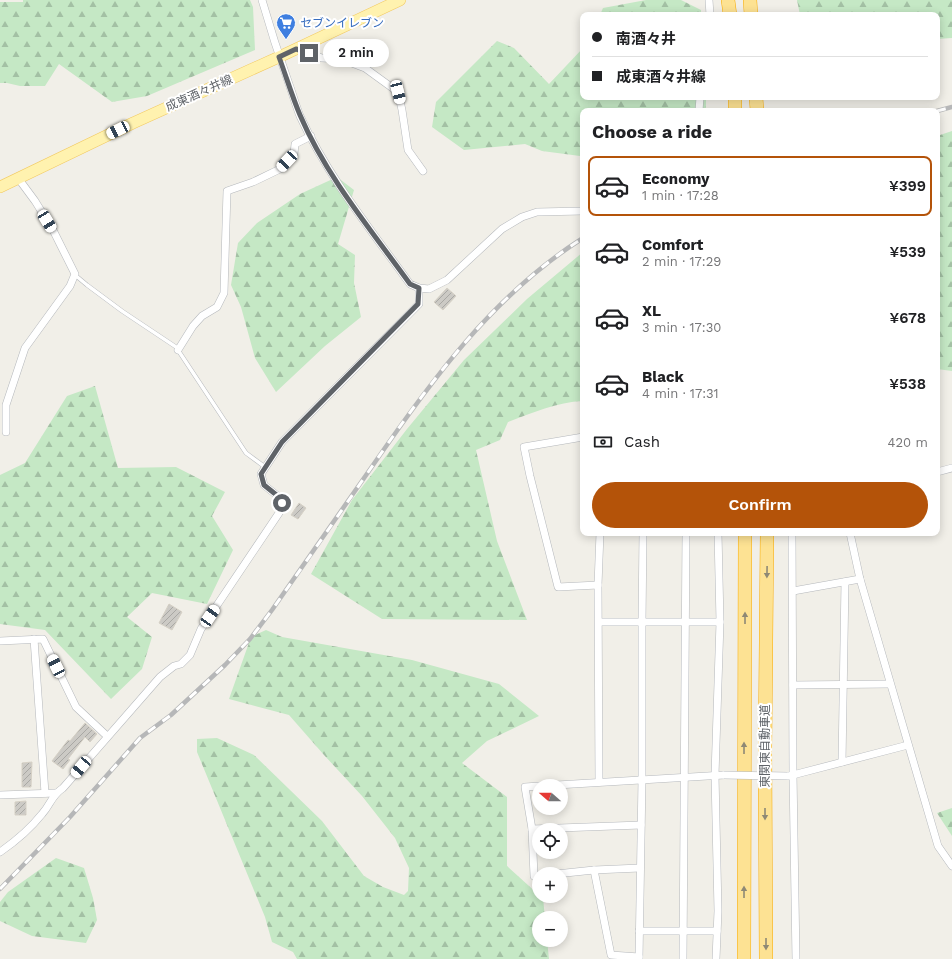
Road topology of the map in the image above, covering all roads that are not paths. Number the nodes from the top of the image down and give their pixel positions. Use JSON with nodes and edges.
{"nodes":[{"id":1,"x":262,"y":0,"type":"edge"},
{"id":2,"x":400,"y":0,"type":"edge"},
{"id":3,"x":709,"y":0,"type":"edge"},
{"id":4,"x":728,"y":0,"type":"edge"},
{"id":5,"x":750,"y":0,"type":"edge"},
{"id":6,"x":710,"y":12,"type":"edge"},
{"id":7,"x":730,"y":12,"type":"edge"},
{"id":8,"x":751,"y":12,"type":"edge"},
{"id":9,"x":296,"y":49,"type":"junction"},
{"id":10,"x":279,"y":57,"type":"junction"},
{"id":11,"x":311,"y":136,"type":"junction"},
{"id":12,"x":423,"y":171,"type":"dead end"},
{"id":13,"x":18,"y":178,"type":"junction"},
{"id":14,"x":0,"y":187,"type":"edge"},
{"id":15,"x":580,"y":211,"type":"edge"},
{"id":16,"x":74,"y":274,"type":"junction"},
{"id":17,"x":419,"y":288,"type":"junction"},
{"id":18,"x":178,"y":350,"type":"junction"},
{"id":19,"x":6,"y":432,"type":"dead end"},
{"id":20,"x":580,"y":437,"type":"edge"},
{"id":21,"x":265,"y":467,"type":"junction"},
{"id":22,"x":952,"y":468,"type":"edge"},
{"id":23,"x":940,"y":471,"type":"edge"},
{"id":24,"x":600,"y":536,"type":"edge"},
{"id":25,"x":643,"y":536,"type":"edge"},
{"id":26,"x":686,"y":536,"type":"edge"},
{"id":27,"x":718,"y":536,"type":"edge"},
{"id":28,"x":745,"y":536,"type":"edge"},
{"id":29,"x":767,"y":536,"type":"edge"},
{"id":30,"x":792,"y":536,"type":"edge"},
{"id":31,"x":851,"y":536,"type":"edge"},
{"id":32,"x":860,"y":579,"type":"junction"},
{"id":33,"x":845,"y":582,"type":"junction"},
{"id":34,"x":598,"y":585,"type":"junction"},
{"id":35,"x":793,"y":591,"type":"junction"},
{"id":36,"x":599,"y":622,"type":"junction"},
{"id":37,"x":642,"y":622,"type":"junction"},
{"id":38,"x":685,"y":622,"type":"junction"},
{"id":39,"x":720,"y":622,"type":"junction"},
{"id":40,"x":34,"y":639,"type":"junction"},
{"id":41,"x":0,"y":641,"type":"edge"},
{"id":42,"x":890,"y":684,"type":"junction"},
{"id":43,"x":793,"y":685,"type":"junction"},
{"id":44,"x":844,"y":685,"type":"junction"},
{"id":45,"x":107,"y":736,"type":"junction"},
{"id":46,"x":908,"y":745,"type":"junction"},
{"id":47,"x":842,"y":762,"type":"junction"},
{"id":48,"x":715,"y":775,"type":"junction"},
{"id":49,"x":790,"y":775,"type":"junction"},
{"id":50,"x":685,"y":777,"type":"junction"},
{"id":51,"x":642,"y":779,"type":"junction"},
{"id":52,"x":599,"y":782,"type":"junction"},
{"id":53,"x":568,"y":784,"type":"edge"},
{"id":54,"x":532,"y":786,"type":"edge"},
{"id":55,"x":44,"y":793,"type":"junction"},
{"id":56,"x":56,"y":793,"type":"junction"},
{"id":57,"x":0,"y":795,"type":"edge"},
{"id":58,"x":641,"y":825,"type":"junction"},
{"id":59,"x":568,"y":828,"type":"edge"},
{"id":60,"x":532,"y":829,"type":"edge"},
{"id":61,"x":0,"y":852,"type":"edge"},
{"id":62,"x":952,"y":866,"type":"edge"},
{"id":63,"x":640,"y":868,"type":"junction"},
{"id":64,"x":594,"y":870,"type":"junction"},
{"id":65,"x":568,"y":873,"type":"edge"},
{"id":66,"x":639,"y":931,"type":"junction"},
{"id":67,"x":683,"y":931,"type":"junction"},
{"id":68,"x":717,"y":931,"type":"junction"},
{"id":69,"x":639,"y":958,"type":"edge"},
{"id":70,"x":683,"y":959,"type":"edge"},
{"id":71,"x":716,"y":959,"type":"edge"},
{"id":72,"x":744,"y":959,"type":"edge"},
{"id":73,"x":766,"y":959,"type":"edge"},
{"id":74,"x":796,"y":959,"type":"edge"}],
"edges":[{"from":1,"to":10,"type":"street"},
{"from":2,"to":9,"type":"main road","name":"成東酒々井線"},
{"from":3,"to":6,"type":"street"},
{"from":4,"to":7,"type":"highway"},
{"from":5,"to":8,"type":"highway"},
{"from":9,"to":10,"type":"main road","name":"成東酒々井線"},
{"from":9,"to":12,"type":"street"},
{"from":10,"to":11,"type":"street"},
{"from":10,"to":13,"type":"main road","name":"成東酒々井線"},
{"from":11,"to":17,"type":"street"},
{"from":11,"to":18,"type":"street"},
{"from":13,"to":14,"type":"main road","name":"成東酒々井線"},
{"from":13,"to":16,"type":"street"},
{"from":15,"to":17,"type":"street"},
{"from":16,"to":18,"type":"lane"},
{"from":16,"to":19,"type":"street"},
{"from":17,"to":21,"type":"street"},
{"from":18,"to":21,"type":"lane"},
{"from":20,"to":34,"type":"street"},
{"from":21,"to":45,"type":"street"},
{"from":22,"to":23,"type":"street"},
{"from":24,"to":34,"type":"street"},
{"from":25,"to":37,"type":"street"},
{"from":26,"to":38,"type":"street"},
{"from":27,"to":39,"type":"street"},
{"from":72,"to":28,"type":"highway","name":"東関東自動車道","one_way":true},
{"from":29,"to":73,"type":"highway","name":"東関東自動車道","one_way":true},
{"from":30,"to":35,"type":"street"},
{"from":31,"to":32,"type":"street"},
{"from":32,"to":33,"type":"street"},
{"from":32,"to":42,"type":"street"},
{"from":33,"to":35,"type":"street"},
{"from":33,"to":44,"type":"street"},
{"from":34,"to":36,"type":"street"},
{"from":35,"to":43,"type":"street"},
{"from":36,"to":37,"type":"street"},
{"from":36,"to":52,"type":"street"},
{"from":37,"to":38,"type":"street"},
{"from":37,"to":51,"type":"street"},
{"from":38,"to":39,"type":"street"},
{"from":38,"to":50,"type":"street"},
{"from":39,"to":48,"type":"street"},
{"from":40,"to":41,"type":"street"},
{"from":40,"to":45,"type":"street"},
{"from":40,"to":55,"type":"street"},
{"from":42,"to":44,"type":"street"},
{"from":42,"to":46,"type":"street"},
{"from":43,"to":44,"type":"street"},
{"from":43,"to":49,"type":"street"},
{"from":44,"to":47,"type":"street"},
{"from":45,"to":56,"type":"street"},
{"from":46,"to":47,"type":"street"},
{"from":46,"to":62,"type":"street"},
{"from":47,"to":49,"type":"street"},
{"from":48,"to":49,"type":"street","bridge":true},
{"from":48,"to":50,"type":"street"},
{"from":48,"to":68,"type":"street"},
{"from":49,"to":74,"type":"street"},
{"from":50,"to":51,"type":"street"},
{"from":50,"to":67,"type":"street"},
{"from":51,"to":52,"type":"street"},
{"from":51,"to":58,"type":"street"},
{"from":52,"to":53,"type":"street"},
{"from":54,"to":60,"type":"street"},
{"from":55,"to":56,"type":"street"},
{"from":55,"to":57,"type":"street"},
{"from":56,"to":61,"type":"street"},
{"from":58,"to":59,"type":"street"},
{"from":58,"to":63,"type":"street"},
{"from":63,"to":64,"type":"street"},
{"from":63,"to":66,"type":"street"},
{"from":64,"to":65,"type":"street"},
{"from":64,"to":69,"type":"street"},
{"from":66,"to":67,"type":"street"},
{"from":66,"to":69,"type":"street"},
{"from":67,"to":68,"type":"street"},
{"from":67,"to":70,"type":"street"},
{"from":68,"to":71,"type":"street"}]}
